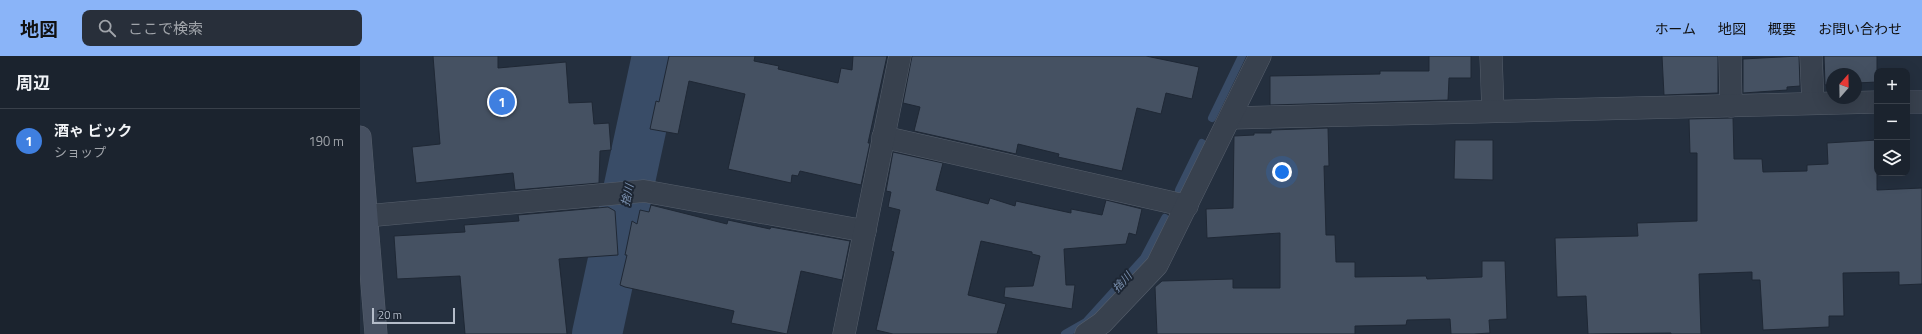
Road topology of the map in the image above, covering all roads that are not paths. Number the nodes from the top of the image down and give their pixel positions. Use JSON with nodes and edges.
{"nodes":[{"id":1,"x":900,"y":56,"type":"edge"},
{"id":2,"x":1260,"y":56,"type":"edge"},
{"id":3,"x":1491,"y":56,"type":"edge"},
{"id":4,"x":1730,"y":56,"type":"edge"},
{"id":5,"x":1811,"y":56,"type":"edge"},
{"id":6,"x":1874,"y":102,"type":"edge"},
{"id":7,"x":1910,"y":102,"type":"edge"},
{"id":8,"x":1922,"y":102,"type":"edge"},
{"id":9,"x":1813,"y":103,"type":"junction"},
{"id":10,"x":1731,"y":106,"type":"junction"},
{"id":11,"x":1493,"y":111,"type":"junction"},
{"id":12,"x":1231,"y":118,"type":"junction"},
{"id":13,"x":883,"y":137,"type":"junction"},
{"id":14,"x":360,"y":138,"type":"edge"},
{"id":15,"x":1187,"y":206,"type":"junction"},
{"id":16,"x":366,"y":216,"type":"junction"},
{"id":17,"x":865,"y":231,"type":"junction"},
{"id":18,"x":376,"y":334,"type":"edge"},
{"id":19,"x":844,"y":334,"type":"edge"},
{"id":20,"x":1086,"y":334,"type":"edge"}],
"edges":[{"from":1,"to":13,"type":"street"},
{"from":2,"to":12,"type":"street"},
{"from":3,"to":11,"type":"street"},
{"from":4,"to":10,"type":"street"},
{"from":5,"to":9,"type":"street"},
{"from":6,"to":9,"type":"street"},
{"from":7,"to":8,"type":"street"},
{"from":9,"to":10,"type":"street"},
{"from":10,"to":11,"type":"street"},
{"from":11,"to":12,"type":"street"},
{"from":12,"to":15,"type":"street"},
{"from":13,"to":15,"type":"street"},
{"from":13,"to":17,"type":"street"},
{"from":14,"to":16,"type":"street"},
{"from":15,"to":20,"type":"street"},
{"from":16,"to":17,"type":"street"},
{"from":16,"to":18,"type":"street"},
{"from":17,"to":19,"type":"street"}]}
